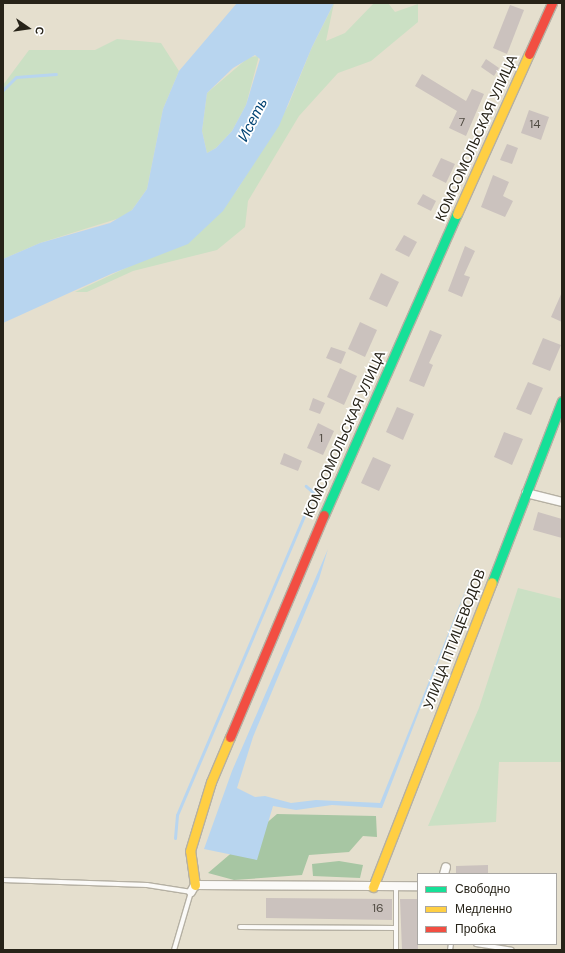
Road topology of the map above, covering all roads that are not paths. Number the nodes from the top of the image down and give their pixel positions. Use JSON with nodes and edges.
{"nodes":[{"id":1,"x":552,"y":3,"type":"edge"},
{"id":2,"x":562,"y":401,"type":"edge"},
{"id":3,"x":526,"y":493,"type":"junction"},
{"id":4,"x":562,"y":502,"type":"edge"},
{"id":5,"x":3,"y":880,"type":"edge"},
{"id":6,"x":417,"y":886,"type":"edge"},
{"id":7,"x":372,"y":887,"type":"junction"},
{"id":8,"x":396,"y":887,"type":"junction"},
{"id":9,"x":193,"y":888,"type":"junction"},
{"id":10,"x":240,"y":927,"type":"dead end"},
{"id":11,"x":396,"y":928,"type":"junction"},
{"id":12,"x":482,"y":945,"type":"edge"},
{"id":13,"x":174,"y":950,"type":"edge"},
{"id":14,"x":396,"y":950,"type":"edge"},
{"id":15,"x":512,"y":950,"type":"edge"}],
"edges":[{"from":1,"to":9,"type":"street","name":"КОМСОМОЛЬСКАЯ УЛИЦА"},
{"from":2,"to":3,"type":"street","name":"УЛИЦА ПТИЦЕВОДОВ"},
{"from":3,"to":4,"type":"street"},
{"from":3,"to":7,"type":"street","name":"УЛИЦА ПТИЦЕВОДОВ"},
{"from":5,"to":9,"type":"lane"},
{"from":6,"to":8,"type":"street"},
{"from":7,"to":8,"type":"street"},
{"from":7,"to":9,"type":"street"},
{"from":8,"to":11,"type":"lane"},
{"from":9,"to":13,"type":"lane"},
{"from":10,"to":11,"type":"lane"},
{"from":11,"to":14,"type":"lane"},
{"from":12,"to":15,"type":"lane"}]}
